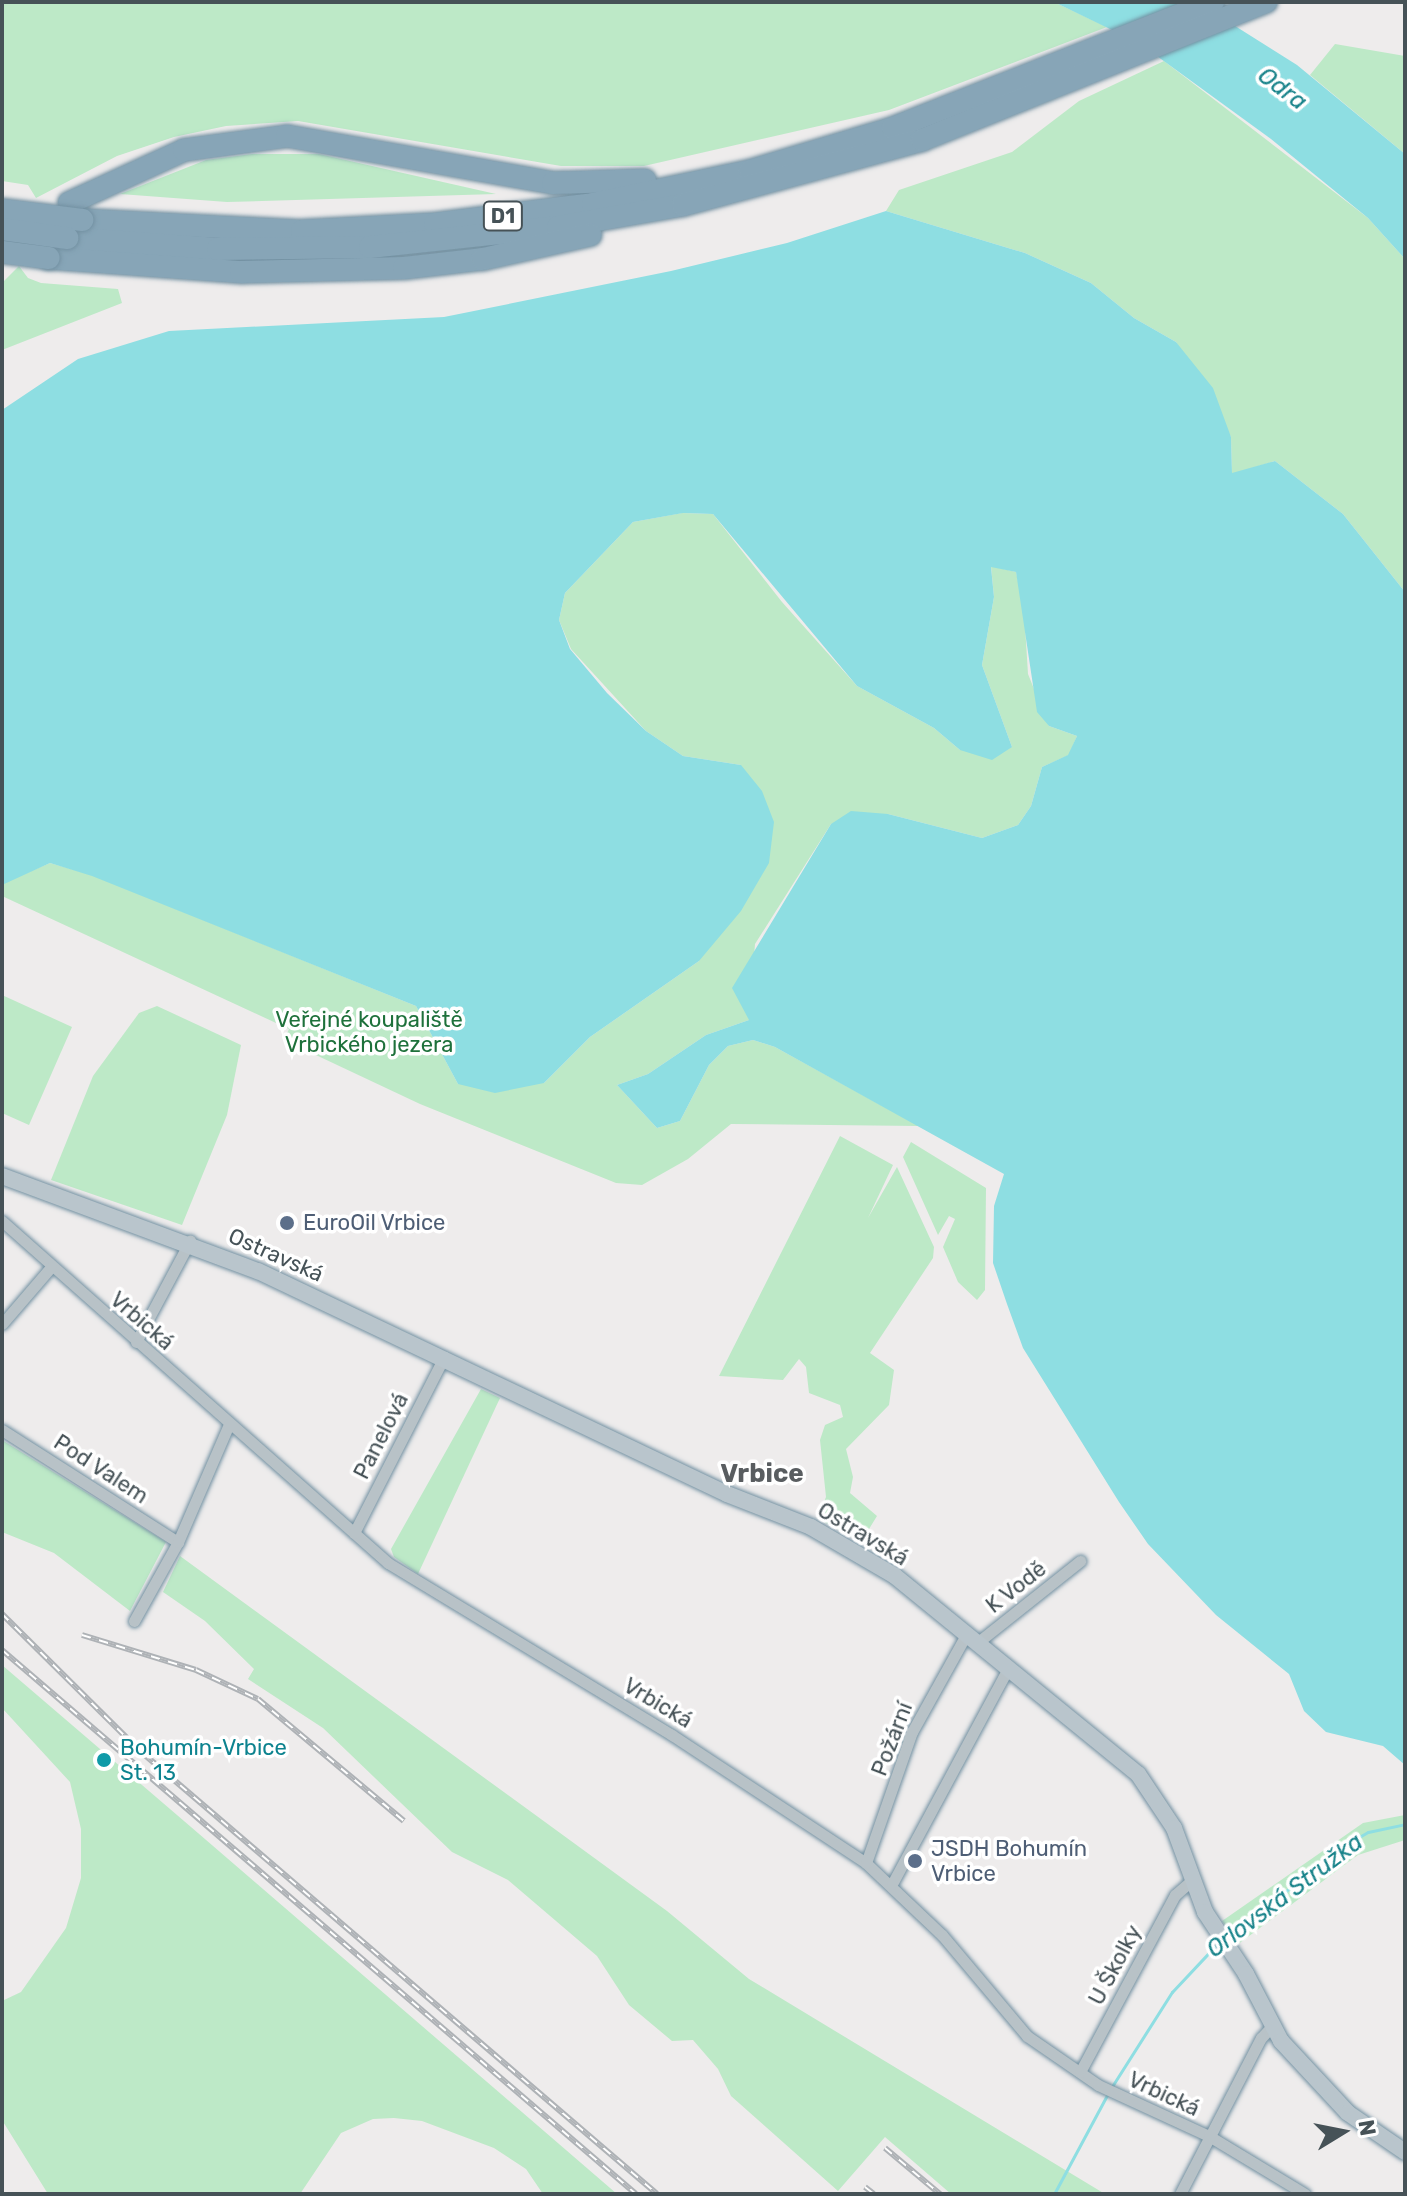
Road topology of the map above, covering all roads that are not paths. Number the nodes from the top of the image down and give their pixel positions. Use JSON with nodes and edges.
{"nodes":[{"id":1,"x":1213,"y":2,"type":"edge"},
{"id":2,"x":1266,"y":2,"type":"edge"},
{"id":3,"x":909,"y":129,"type":"junction"},
{"id":4,"x":683,"y":205,"type":"junction"},
{"id":5,"x":2,"y":210,"type":"edge"},
{"id":6,"x":76,"y":211,"type":"junction"},
{"id":7,"x":2,"y":229,"type":"edge"},
{"id":8,"x":2,"y":252,"type":"edge"},
{"id":9,"x":2,"y":1176,"type":"edge"},
{"id":10,"x":2,"y":1221,"type":"edge"},
{"id":11,"x":190,"y":1241,"type":"junction"},
{"id":12,"x":51,"y":1267,"type":"junction"},
{"id":13,"x":2,"y":1324,"type":"edge"},
{"id":14,"x":136,"y":1342,"type":"junction"},
{"id":15,"x":444,"y":1357,"type":"junction"},
{"id":16,"x":229,"y":1424,"type":"junction"},
{"id":17,"x":2,"y":1430,"type":"edge"},
{"id":18,"x":354,"y":1533,"type":"junction"},
{"id":19,"x":178,"y":1542,"type":"junction"},
{"id":20,"x":1080,"y":1561,"type":"dead end"},
{"id":21,"x":134,"y":1621,"type":"dead end"},
{"id":22,"x":971,"y":1639,"type":"junction"},
{"id":23,"x":1008,"y":1669,"type":"junction"},
{"id":24,"x":866,"y":1863,"type":"junction"},
{"id":25,"x":1191,"y":1881,"type":"junction"},
{"id":26,"x":892,"y":1884,"type":"junction"},
{"id":27,"x":1272,"y":2026,"type":"junction"},
{"id":28,"x":1080,"y":2072,"type":"junction"},
{"id":29,"x":1209,"y":2136,"type":"junction"},
{"id":30,"x":1405,"y":2152,"type":"edge"},
{"id":31,"x":1180,"y":2194,"type":"edge"},
{"id":32,"x":1305,"y":2194,"type":"edge"}],
"edges":[{"from":1,"to":3,"type":"highway","number":"D1"},
{"from":2,"to":3,"type":"highway","number":"D1"},
{"from":3,"to":4,"type":"highway","number":"D1"},
{"from":3,"to":6,"type":"highway","number":"D1"},
{"from":3,"to":6,"type":"highway"},
{"from":4,"to":7,"type":"highway","number":"D1","bridge":true},
{"from":4,"to":8,"type":"highway","bridge":true},
{"from":5,"to":6,"type":"highway","number":"D1","bridge":true},
{"from":9,"to":11,"type":"main road","name":"Ostravská"},
{"from":10,"to":12,"type":"street","name":"Vrbická"},
{"from":11,"to":14,"type":"street"},
{"from":11,"to":15,"type":"main road","name":"Ostravská"},
{"from":12,"to":13,"type":"street"},
{"from":12,"to":14,"type":"street","name":"Vrbická"},
{"from":14,"to":16,"type":"street","name":"Vrbická"},
{"from":15,"to":18,"type":"street","name":"Panelová"},
{"from":15,"to":22,"type":"main road","name":"Ostravská"},
{"from":16,"to":18,"type":"street","name":"Vrbická"},
{"from":16,"to":19,"type":"street"},
{"from":17,"to":19,"type":"street","name":"Pod Valem"},
{"from":18,"to":24,"type":"street","name":"Vrbická"},
{"from":19,"to":21,"type":"street"},
{"from":20,"to":22,"type":"street","name":"K Vodě"},
{"from":22,"to":23,"type":"main road","name":"Ostravská"},
{"from":22,"to":24,"type":"street","name":"Požární"},
{"from":23,"to":25,"type":"main road","name":"Ostravská"},
{"from":23,"to":26,"type":"street"},
{"from":24,"to":26,"type":"street","name":"Vrbická"},
{"from":25,"to":27,"type":"main road","name":"Ostravská"},
{"from":25,"to":28,"type":"street","name":"U Školky"},
{"from":26,"to":28,"type":"street","name":"Vrbická"},
{"from":27,"to":29,"type":"street"},
{"from":27,"to":30,"type":"main road","name":"Ostravská"},
{"from":28,"to":29,"type":"street","name":"Vrbická"},
{"from":29,"to":31,"type":"street"},
{"from":29,"to":32,"type":"street","name":"Vrbická"}]}
